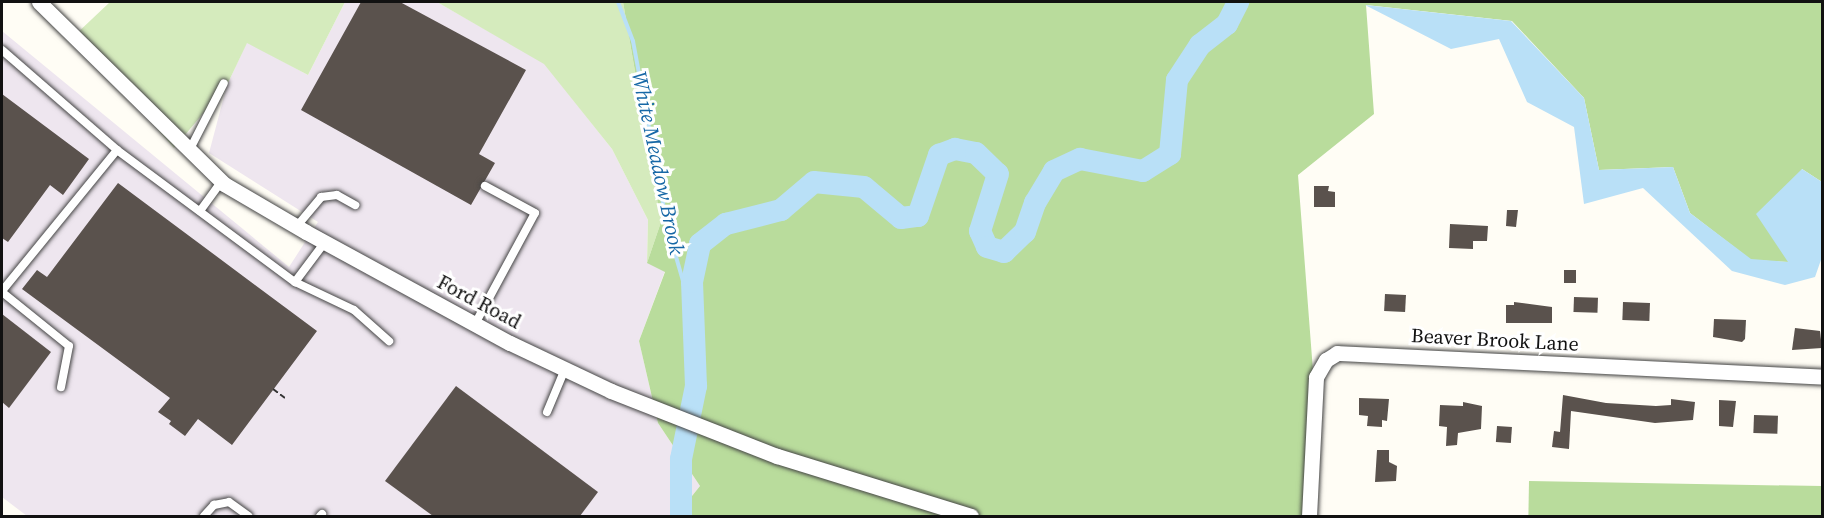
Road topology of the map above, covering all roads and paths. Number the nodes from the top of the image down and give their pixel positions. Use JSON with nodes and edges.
{"nodes":[{"id":1,"x":39,"y":2,"type":"edge"},
{"id":2,"x":2,"y":50,"type":"edge"},
{"id":3,"x":224,"y":82,"type":"dead end"},
{"id":4,"x":117,"y":150,"type":"junction"},
{"id":5,"x":189,"y":151,"type":"junction"},
{"id":6,"x":221,"y":182,"type":"junction"},
{"id":7,"x":485,"y":186,"type":"dead end"},
{"id":8,"x":355,"y":205,"type":"dead end"},
{"id":9,"x":200,"y":211,"type":"junction"},
{"id":10,"x":297,"y":226,"type":"junction"},
{"id":11,"x":325,"y":242,"type":"junction"},
{"id":12,"x":295,"y":282,"type":"junction"},
{"id":13,"x":2,"y":291,"type":"edge"},
{"id":14,"x":475,"y":324,"type":"junction"},
{"id":15,"x":389,"y":341,"type":"dead end"},
{"id":16,"x":565,"y":369,"type":"junction"},
{"id":17,"x":1822,"y":377,"type":"edge"},
{"id":18,"x":61,"y":387,"type":"dead end"},
{"id":19,"x":273,"y":389,"type":"dead end"},
{"id":20,"x":285,"y":398,"type":"dead end"},
{"id":21,"x":547,"y":412,"type":"dead end"},
{"id":22,"x":204,"y":516,"type":"edge"},
{"id":23,"x":248,"y":516,"type":"edge"},
{"id":24,"x":971,"y":516,"type":"edge"},
{"id":25,"x":1309,"y":516,"type":"edge"}],
"edges":[{"from":1,"to":5,"type":"street","name":"Ford Road"},
{"from":2,"to":4,"type":"lane"},
{"from":3,"to":5,"type":"lane"},
{"from":4,"to":9,"type":"lane"},
{"from":4,"to":13,"type":"lane"},
{"from":5,"to":6,"type":"street","name":"Ford Road"},
{"from":6,"to":9,"type":"lane"},
{"from":6,"to":10,"type":"street","name":"Ford Road"},
{"from":7,"to":14,"type":"lane"},
{"from":8,"to":10,"type":"lane"},
{"from":9,"to":12,"type":"lane"},
{"from":10,"to":11,"type":"street","name":"Ford Road"},
{"from":11,"to":12,"type":"lane"},
{"from":11,"to":14,"type":"street","name":"Ford Road"},
{"from":12,"to":15,"type":"lane"},
{"from":13,"to":18,"type":"lane"},
{"from":14,"to":16,"type":"street","name":"Ford Road"},
{"from":16,"to":21,"type":"lane"},
{"from":16,"to":24,"type":"street","name":"Ford Road"},
{"from":17,"to":25,"type":"street","name":"Beaver Brook Lane"},
{"from":19,"to":20,"type":"path"},
{"from":22,"to":23,"type":"lane"}]}
